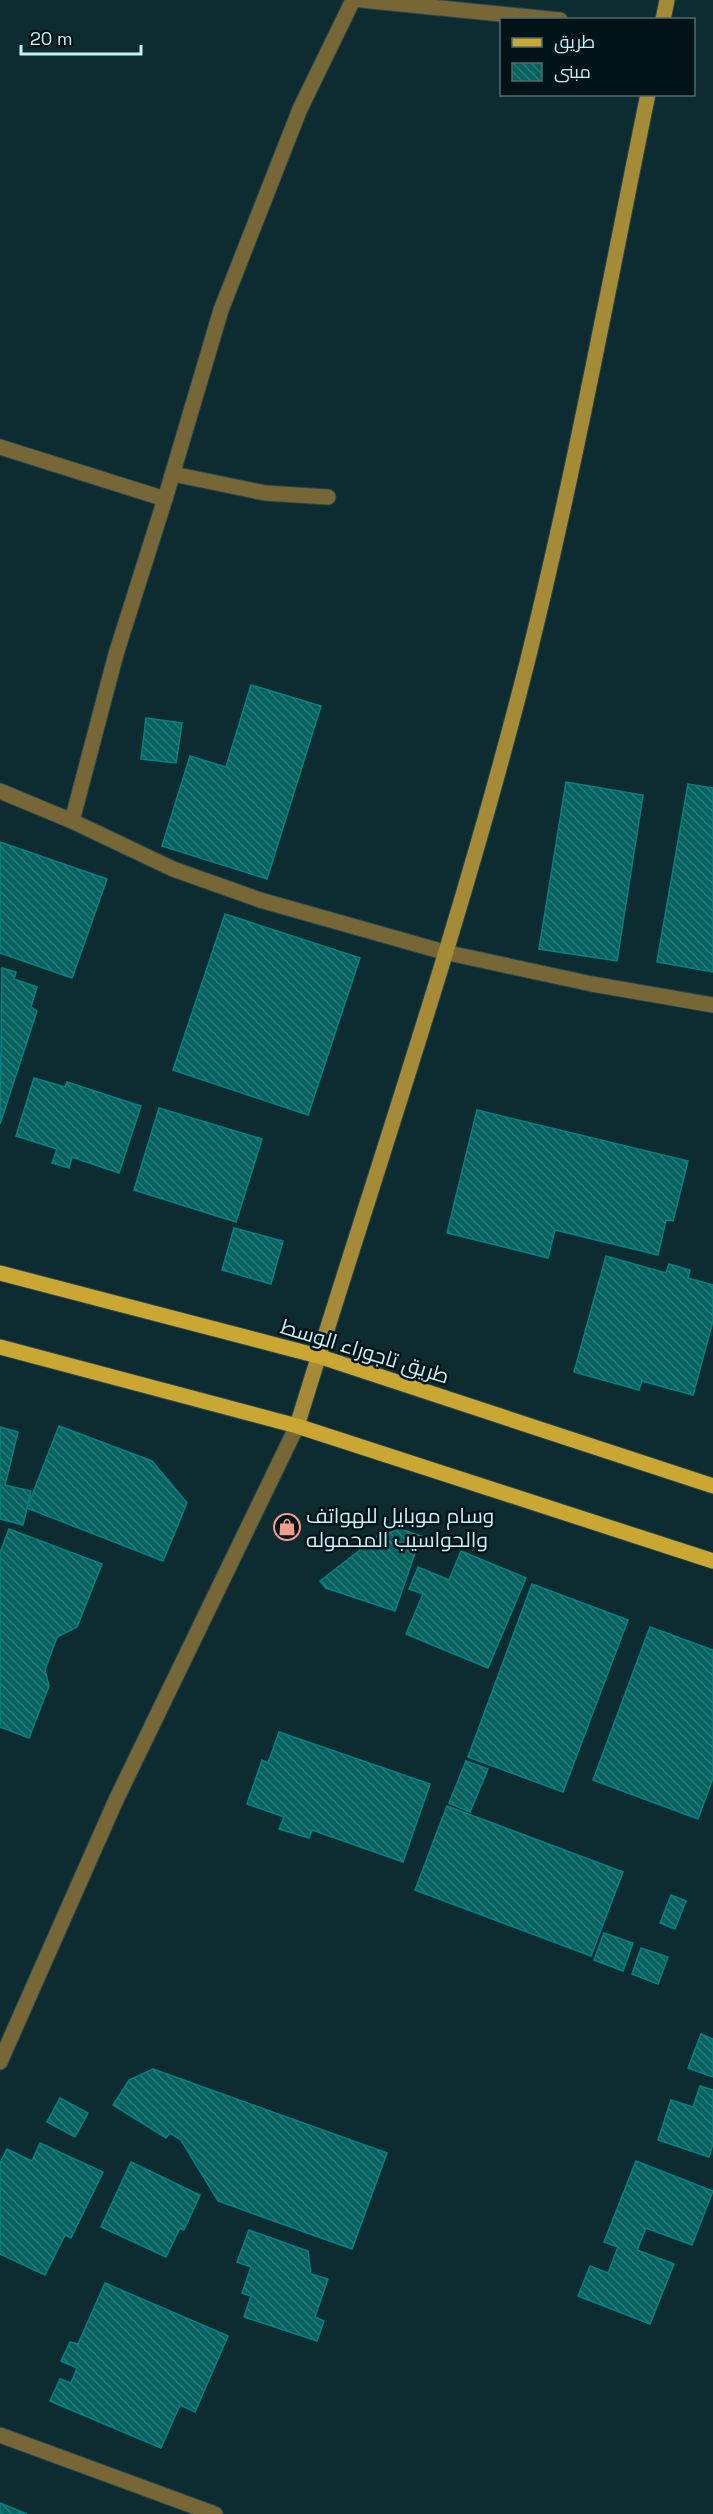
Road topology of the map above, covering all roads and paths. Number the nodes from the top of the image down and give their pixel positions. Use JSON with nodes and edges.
{"nodes":[{"id":1,"x":352,"y":0,"type":"edge"},
{"id":2,"x":361,"y":0,"type":"edge"},
{"id":3,"x":667,"y":0,"type":"edge"},
{"id":4,"x":540,"y":18,"type":"edge"},
{"id":5,"x":663,"y":18,"type":"edge"},
{"id":6,"x":648,"y":96,"type":"edge"},
{"id":7,"x":0,"y":447,"type":"edge"},
{"id":8,"x":173,"y":474,"type":"junction"},
{"id":9,"x":328,"y":497,"type":"dead end"},
{"id":10,"x":165,"y":499,"type":"junction"},
{"id":11,"x":0,"y":791,"type":"edge"},
{"id":12,"x":72,"y":821,"type":"junction"},
{"id":13,"x":444,"y":951,"type":"junction"},
{"id":14,"x":713,"y":1005,"type":"edge"},
{"id":15,"x":0,"y":1273,"type":"edge"},
{"id":16,"x":0,"y":1347,"type":"edge"},
{"id":17,"x":318,"y":1356,"type":"junction"},
{"id":18,"x":297,"y":1426,"type":"junction"},
{"id":19,"x":713,"y":1486,"type":"edge"},
{"id":20,"x":713,"y":1561,"type":"edge"},
{"id":21,"x":0,"y":2062,"type":"edge"},
{"id":22,"x":0,"y":2435,"type":"edge"},
{"id":23,"x":215,"y":2514,"type":"edge"}],
"edges":[{"from":1,"to":8,"type":"street"},
{"from":2,"to":4,"type":"street"},
{"from":3,"to":5,"type":"main road"},
{"from":6,"to":13,"type":"main road"},
{"from":7,"to":10,"type":"street"},
{"from":8,"to":9,"type":"street"},
{"from":8,"to":10,"type":"street"},
{"from":10,"to":12,"type":"street"},
{"from":11,"to":12,"type":"street"},
{"from":12,"to":13,"type":"street"},
{"from":13,"to":14,"type":"street"},
{"from":13,"to":17,"type":"main road"},
{"from":15,"to":17,"type":"main road","name":"طريق تاجوراء الوسط"},
{"from":16,"to":18,"type":"main road"},
{"from":17,"to":18,"type":"main road"},
{"from":17,"to":19,"type":"main road","name":"طريق تاجوراء الوسط"},
{"from":18,"to":20,"type":"main road"},
{"from":18,"to":21,"type":"street"},
{"from":22,"to":23,"type":"street"}]}
